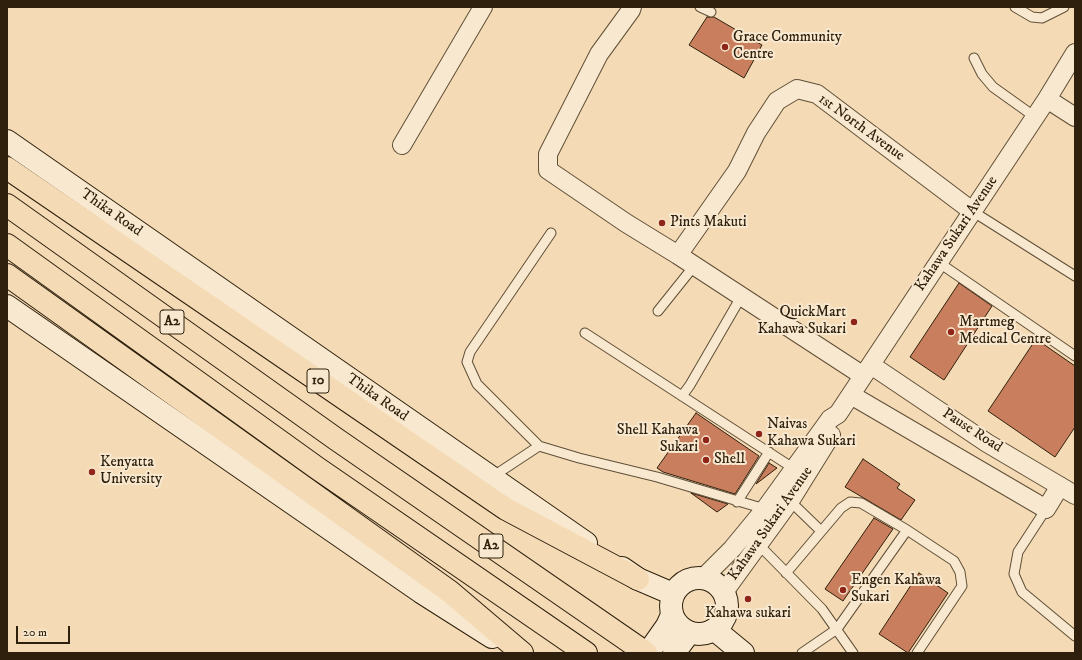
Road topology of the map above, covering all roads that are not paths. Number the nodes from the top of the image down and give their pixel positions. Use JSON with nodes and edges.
{"nodes":[{"id":1,"x":483,"y":7,"type":"edge"},
{"id":2,"x":632,"y":7,"type":"edge"},
{"id":3,"x":700,"y":7,"type":"edge"},
{"id":4,"x":1015,"y":7,"type":"edge"},
{"id":5,"x":1064,"y":7,"type":"edge"},
{"id":6,"x":711,"y":12,"type":"dead end"},
{"id":7,"x":1075,"y":53,"type":"edge"},
{"id":8,"x":974,"y":58,"type":"dead end"},
{"id":9,"x":1047,"y":99,"type":"junction"},
{"id":10,"x":1035,"y":117,"type":"junction"},
{"id":11,"x":1075,"y":117,"type":"edge"},
{"id":12,"x":7,"y":141,"type":"edge"},
{"id":13,"x":402,"y":145,"type":"dead end"},
{"id":14,"x":7,"y":168,"type":"edge"},
{"id":15,"x":7,"y":205,"type":"edge"},
{"id":16,"x":972,"y":211,"type":"junction"},
{"id":17,"x":551,"y":233,"type":"dead end"},
{"id":18,"x":7,"y":245,"type":"edge"},
{"id":19,"x":678,"y":255,"type":"junction"},
{"id":20,"x":938,"y":262,"type":"junction"},
{"id":21,"x":694,"y":266,"type":"junction"},
{"id":22,"x":7,"y":275,"type":"edge"},
{"id":23,"x":1075,"y":276,"type":"edge"},
{"id":24,"x":741,"y":297,"type":"junction"},
{"id":25,"x":7,"y":306,"type":"edge"},
{"id":26,"x":658,"y":311,"type":"dead end"},
{"id":27,"x":585,"y":333,"type":"dead end"},
{"id":28,"x":1075,"y":356,"type":"edge"},
{"id":29,"x":867,"y":370,"type":"junction"},
{"id":30,"x":851,"y":395,"type":"junction"},
{"id":31,"x":682,"y":396,"type":"junction"},
{"id":32,"x":838,"y":414,"type":"junction"},
{"id":33,"x":538,"y":446,"type":"junction"},
{"id":34,"x":769,"y":452,"type":"junction"},
{"id":35,"x":793,"y":468,"type":"junction"},
{"id":36,"x":492,"y":478,"type":"junction"},
{"id":37,"x":1068,"y":490,"type":"edge"},
{"id":38,"x":790,"y":501,"type":"junction"},
{"id":39,"x":737,"y":502,"type":"junction"},
{"id":40,"x":765,"y":509,"type":"junction"},
{"id":41,"x":1046,"y":509,"type":"junction"},
{"id":42,"x":906,"y":530,"type":"junction"},
{"id":43,"x":821,"y":531,"type":"junction"},
{"id":44,"x":759,"y":545,"type":"junction"},
{"id":45,"x":786,"y":572,"type":"junction"},
{"id":46,"x":704,"y":577,"type":"junction"},
{"id":47,"x":638,"y":579,"type":"junction"},
{"id":48,"x":724,"y":592,"type":"junction"},
{"id":49,"x":673,"y":594,"type":"junction"},
{"id":50,"x":672,"y":615,"type":"junction"},
{"id":51,"x":715,"y":630,"type":"junction"},
{"id":52,"x":837,"y":630,"type":"junction"},
{"id":53,"x":689,"y":633,"type":"junction"},
{"id":54,"x":1075,"y":636,"type":"edge"},
{"id":55,"x":519,"y":653,"type":"edge"},
{"id":56,"x":522,"y":653,"type":"edge"},
{"id":57,"x":586,"y":653,"type":"edge"},
{"id":58,"x":647,"y":653,"type":"edge"},
{"id":59,"x":674,"y":653,"type":"edge"},
{"id":60,"x":743,"y":653,"type":"edge"},
{"id":61,"x":802,"y":653,"type":"edge"},
{"id":62,"x":852,"y":653,"type":"edge"},
{"id":63,"x":917,"y":653,"type":"edge"}],
"edges":[{"from":1,"to":13,"type":"street"},
{"from":2,"to":19,"type":"street","name":"Pause Road"},
{"from":3,"to":6,"type":"lane"},
{"from":4,"to":5,"type":"lane"},
{"from":7,"to":9,"type":"street","name":"Kahawa Sukari Avenue"},
{"from":8,"to":10,"type":"lane"},
{"from":9,"to":10,"type":"street","name":"Kahawa Sukari Avenue"},
{"from":9,"to":11,"type":"street"},
{"from":10,"to":16,"type":"street","name":"Kahawa Sukari Avenue"},
{"from":12,"to":36,"type":"main road","name":"Thika Road"},
{"from":14,"to":47,"type":"highway","number":"10"},
{"from":15,"to":58,"type":"highway","number":"A2"},
{"from":16,"to":19,"type":"street","name":"1st North Avenue"},
{"from":16,"to":20,"type":"street","name":"Kahawa Sukari Avenue"},
{"from":16,"to":23,"type":"lane"},
{"from":17,"to":33,"type":"lane"},
{"from":18,"to":57,"type":"highway","number":"A2"},
{"from":19,"to":21,"type":"street","name":"Pause Road"},
{"from":20,"to":28,"type":"lane"},
{"from":20,"to":29,"type":"street","name":"Kahawa Sukari Avenue"},
{"from":21,"to":24,"type":"street","name":"Pause Road"},
{"from":21,"to":26,"type":"lane"},
{"from":22,"to":56,"type":"highway"},
{"from":24,"to":29,"type":"street","name":"Pause Road"},
{"from":24,"to":31,"type":"lane"},
{"from":25,"to":55,"type":"main road"},
{"from":27,"to":31,"type":"lane"},
{"from":29,"to":30,"type":"street","name":"Kahawa Sukari Avenue"},
{"from":29,"to":37,"type":"street","name":"Pause Road"},
{"from":30,"to":32,"type":"street","name":"Kahawa Sukari Avenue"},
{"from":30,"to":41,"type":"street"},
{"from":31,"to":34,"type":"lane"},
{"from":32,"to":35,"type":"street","name":"Kahawa Sukari Avenue"},
{"from":32,"to":38,"type":"street","name":"Kahawa Sukari Avenue"},
{"from":33,"to":36,"type":"lane"},
{"from":33,"to":39,"type":"lane"},
{"from":34,"to":35,"type":"lane"},
{"from":34,"to":39,"type":"lane"},
{"from":35,"to":40,"type":"street","name":"Kahawa Sukari Avenue"},
{"from":36,"to":47,"type":"main road","name":"Thika Road"},
{"from":37,"to":41,"type":"street"},
{"from":38,"to":43,"type":"lane"},
{"from":38,"to":44,"type":"street","name":"Kahawa Sukari Avenue"},
{"from":39,"to":40,"type":"lane"},
{"from":40,"to":46,"type":"street","name":"Kahawa Sukari Avenue"},
{"from":41,"to":54,"type":"lane"},
{"from":42,"to":43,"type":"lane"},
{"from":42,"to":52,"type":"lane"},
{"from":42,"to":63,"type":"lane"},
{"from":43,"to":45,"type":"lane"},
{"from":44,"to":45,"type":"lane"},
{"from":44,"to":48,"type":"street","name":"Kahawa Sukari Avenue"},
{"from":45,"to":52,"type":"lane"},
{"from":46,"to":48,"type":"main road"},
{"from":46,"to":49,"type":"main road"},
{"from":47,"to":49,"type":"main road","name":"Thika Road"},
{"from":48,"to":51,"type":"main road"},
{"from":49,"to":50,"type":"main road"},
{"from":50,"to":53,"type":"main road"},
{"from":50,"to":58,"type":"main road"},
{"from":51,"to":53,"type":"main road"},
{"from":51,"to":60,"type":"main road"},
{"from":52,"to":61,"type":"lane"},
{"from":52,"to":62,"type":"lane"},
{"from":53,"to":59,"type":"main road"}]}
